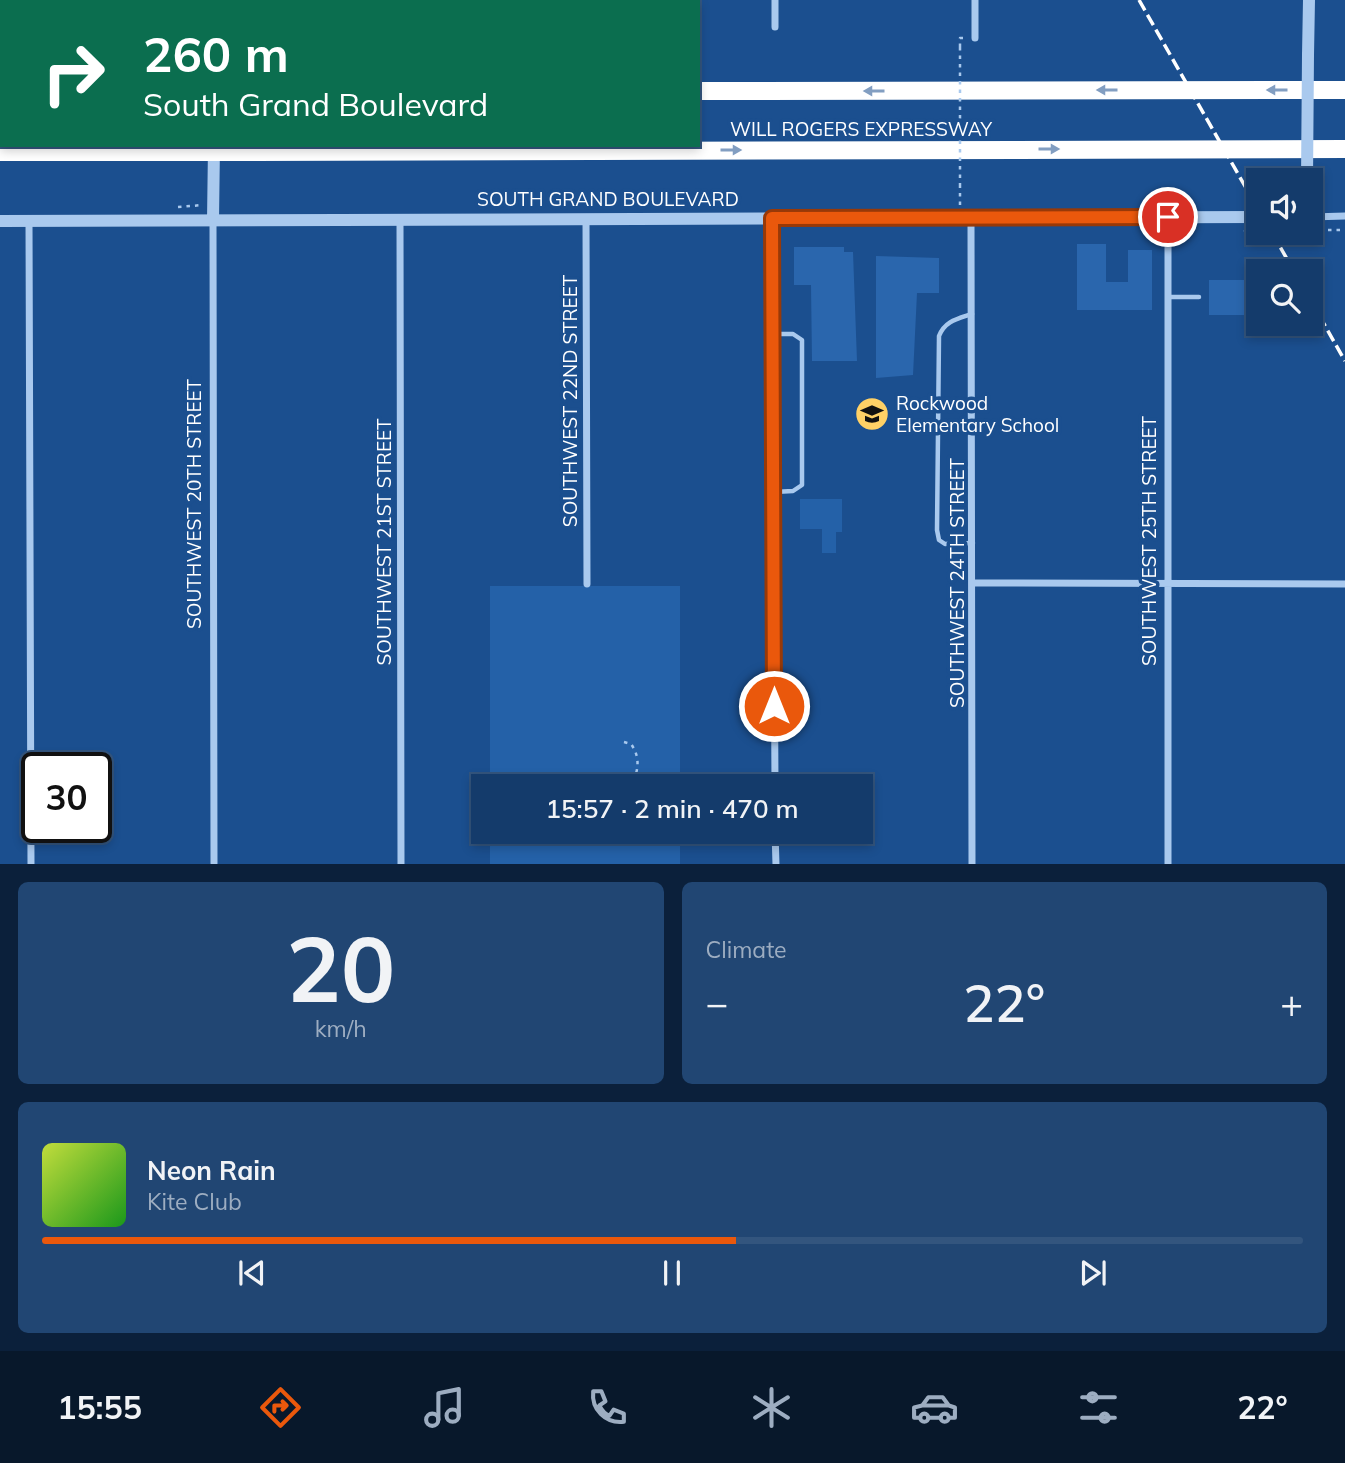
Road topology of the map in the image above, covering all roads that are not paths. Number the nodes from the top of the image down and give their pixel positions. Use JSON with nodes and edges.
{"nodes":[{"id":1,"x":775,"y":0,"type":"edge"},
{"id":2,"x":975,"y":0,"type":"edge"},
{"id":3,"x":1308,"y":0,"type":"edge"},
{"id":4,"x":775,"y":27,"type":"dead end"},
{"id":5,"x":975,"y":38,"type":"road end"},
{"id":6,"x":1345,"y":90,"type":"edge"},
{"id":7,"x":700,"y":91,"type":"edge"},
{"id":8,"x":214,"y":147,"type":"edge"},
{"id":9,"x":1345,"y":149,"type":"edge"},
{"id":10,"x":0,"y":152,"type":"edge"},
{"id":11,"x":1307,"y":168,"type":"edge"},
{"id":12,"x":1345,"y":216,"type":"edge"},
{"id":13,"x":1168,"y":217,"type":"junction"},
{"id":14,"x":1246,"y":217,"type":"edge"},
{"id":15,"x":1323,"y":217,"type":"edge"},
{"id":16,"x":586,"y":218,"type":"junction"},
{"id":17,"x":772,"y":218,"type":"junction"},
{"id":18,"x":971,"y":218,"type":"junction"},
{"id":19,"x":400,"y":219,"type":"junction"},
{"id":20,"x":29,"y":220,"type":"junction"},
{"id":21,"x":213,"y":220,"type":"junction"},
{"id":22,"x":0,"y":221,"type":"edge"},
{"id":23,"x":1168,"y":297,"type":"junction"},
{"id":24,"x":1199,"y":297,"type":"dead end"},
{"id":25,"x":973,"y":314,"type":"junction"},
{"id":26,"x":773,"y":334,"type":"junction"},
{"id":27,"x":773,"y":492,"type":"junction"},
{"id":28,"x":973,"y":544,"type":"junction"},
{"id":29,"x":973,"y":583,"type":"junction"},
{"id":30,"x":587,"y":584,"type":"dead end"},
{"id":31,"x":1168,"y":584,"type":"junction"},
{"id":32,"x":1345,"y":584,"type":"edge"},
{"id":33,"x":775,"y":774,"type":"edge"},
{"id":34,"x":775,"y":844,"type":"edge"},
{"id":35,"x":214,"y":863,"type":"dead end"},
{"id":36,"x":31,"y":864,"type":"edge"},
{"id":37,"x":401,"y":864,"type":"edge"},
{"id":38,"x":776,"y":864,"type":"edge"},
{"id":39,"x":972,"y":864,"type":"edge"},
{"id":40,"x":1168,"y":864,"type":"edge"}],
"edges":[{"from":1,"to":4,"type":"street"},
{"from":2,"to":5,"type":"street"},
{"from":3,"to":11,"type":"street","bridge":true},
{"from":6,"to":7,"type":"highway","name":"WILL ROGERS EXPRESSWAY","one_way":true},
{"from":8,"to":21,"type":"street","name":"SOUTHWEST 20TH STREET"},
{"from":10,"to":9,"type":"highway","name":"WILL ROGERS EXPRESSWAY","one_way":true,"bridge":true},
{"from":12,"to":15,"type":"street"},
{"from":13,"to":14,"type":"street","name":"SOUTH GRAND BOULEVARD"},
{"from":13,"to":18,"type":"street","name":"SOUTH GRAND BOULEVARD"},
{"from":13,"to":23,"type":"street","name":"SOUTHWEST 25TH STREET"},
{"from":16,"to":17,"type":"street","name":"SOUTH GRAND BOULEVARD"},
{"from":16,"to":19,"type":"street","name":"SOUTH GRAND BOULEVARD"},
{"from":16,"to":30,"type":"street","name":"SOUTHWEST 22ND STREET"},
{"from":17,"to":18,"type":"street","name":"SOUTH GRAND BOULEVARD"},
{"from":17,"to":26,"type":"street"},
{"from":18,"to":25,"type":"street","name":"SOUTHWEST 24TH STREET"},
{"from":19,"to":21,"type":"street","name":"SOUTH GRAND BOULEVARD"},
{"from":19,"to":37,"type":"street","name":"SOUTHWEST 21ST STREET"},
{"from":20,"to":21,"type":"street","name":"SOUTH GRAND BOULEVARD"},
{"from":20,"to":22,"type":"street","name":"SOUTH GRAND BOULEVARD"},
{"from":20,"to":36,"type":"street"},
{"from":21,"to":35,"type":"street","name":"SOUTHWEST 20TH STREET"},
{"from":23,"to":24,"type":"lane"},
{"from":23,"to":31,"type":"street","name":"SOUTHWEST 25TH STREET"},
{"from":25,"to":28,"type":"street","name":"SOUTHWEST 24TH STREET"},
{"from":25,"to":28,"type":"lane"},
{"from":26,"to":27,"type":"street"},
{"from":26,"to":27,"type":"lane"},
{"from":27,"to":33,"type":"street"},
{"from":28,"to":29,"type":"street","name":"SOUTHWEST 24TH STREET"},
{"from":29,"to":31,"type":"street"},
{"from":29,"to":39,"type":"street","name":"SOUTHWEST 24TH STREET"},
{"from":31,"to":32,"type":"street"},
{"from":31,"to":40,"type":"street","name":"SOUTHWEST 25TH STREET"},
{"from":34,"to":38,"type":"street"}]}
